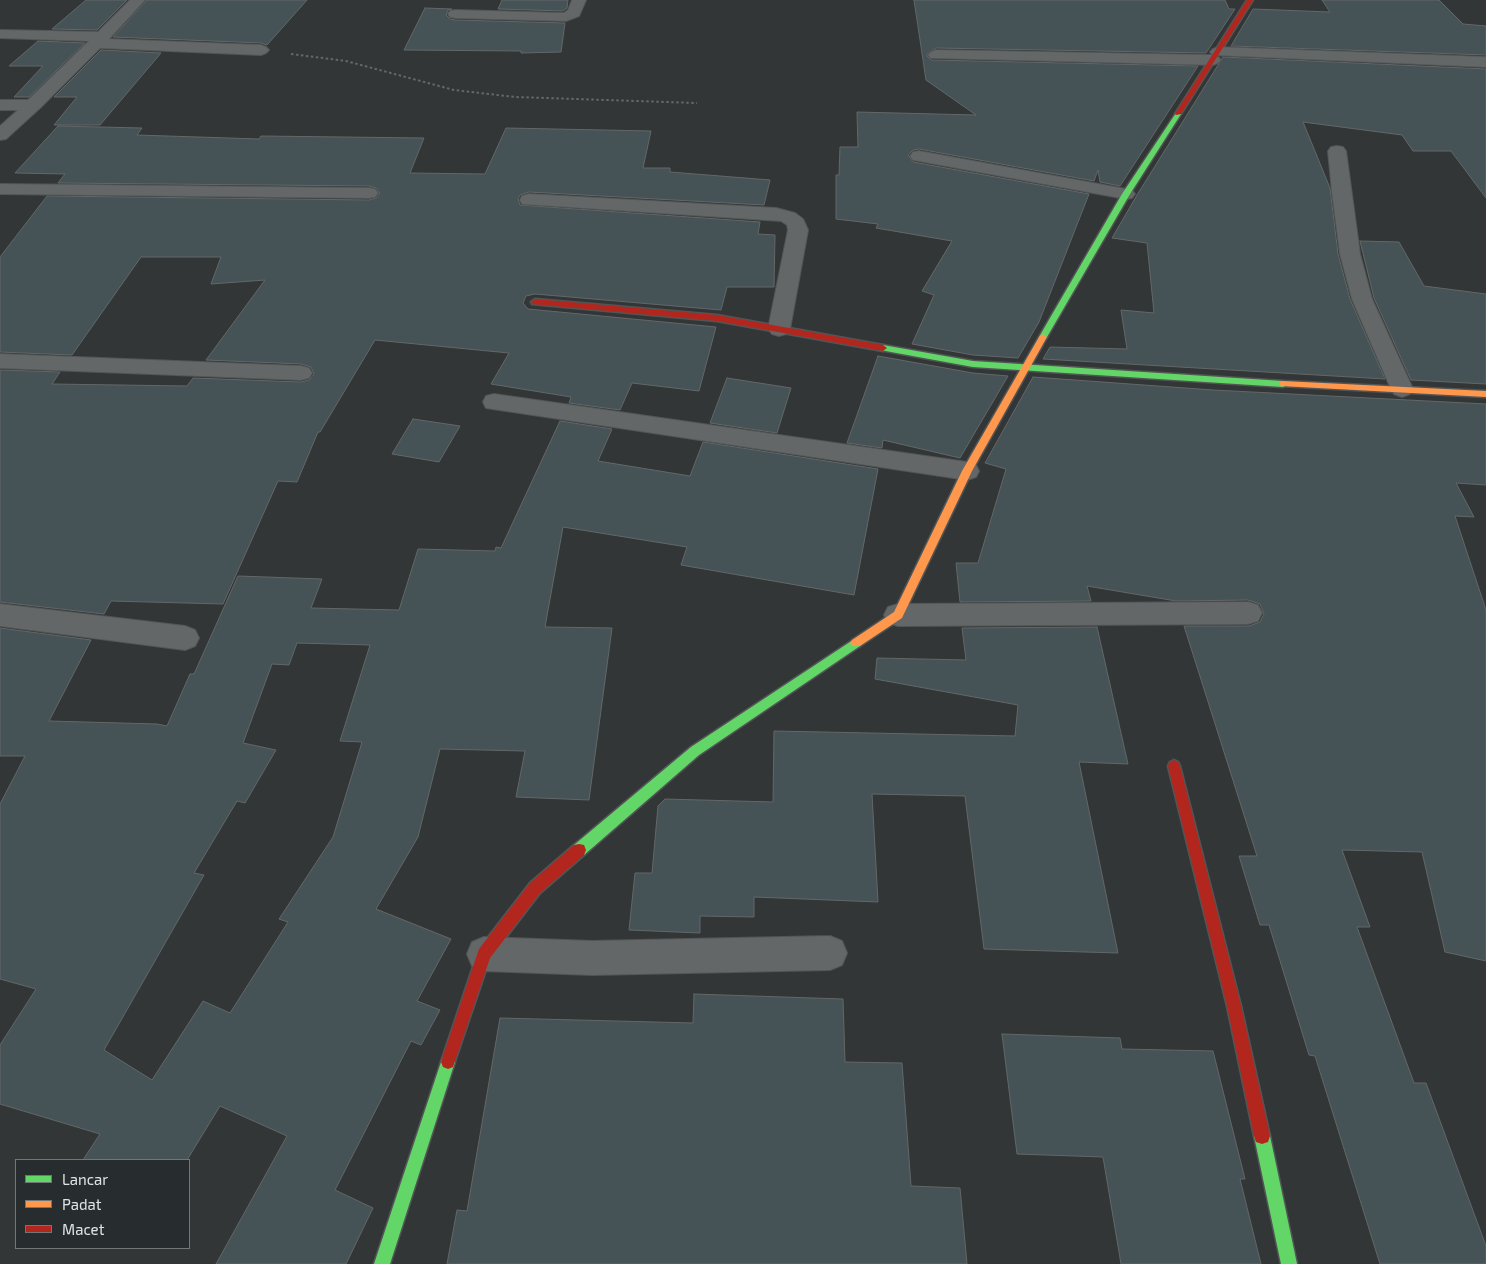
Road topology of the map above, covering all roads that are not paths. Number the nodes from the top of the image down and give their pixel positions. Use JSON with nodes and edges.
{"nodes":[{"id":1,"x":138,"y":0,"type":"edge"},
{"id":2,"x":579,"y":0,"type":"edge"},
{"id":3,"x":1250,"y":0,"type":"edge"},
{"id":4,"x":455,"y":14,"type":"dead end"},
{"id":5,"x":0,"y":34,"type":"edge"},
{"id":6,"x":100,"y":40,"type":"junction"},
{"id":7,"x":261,"y":50,"type":"road end"},
{"id":8,"x":936,"y":55,"type":"dead end"},
{"id":9,"x":1216,"y":56,"type":"junction"},
{"id":10,"x":1486,"y":62,"type":"edge"},
{"id":11,"x":0,"y":104,"type":"edge"},
{"id":12,"x":34,"y":105,"type":"junction"},
{"id":13,"x":0,"y":135,"type":"edge"},
{"id":14,"x":1337,"y":151,"type":"dead end"},
{"id":15,"x":919,"y":156,"type":"dead end"},
{"id":16,"x":0,"y":189,"type":"edge"},
{"id":17,"x":369,"y":193,"type":"dead end"},
{"id":18,"x":1126,"y":194,"type":"junction"},
{"id":19,"x":529,"y":200,"type":"dead end"},
{"id":20,"x":535,"y":302,"type":"dead end"},
{"id":21,"x":779,"y":329,"type":"junction"},
{"id":22,"x":0,"y":361,"type":"edge"},
{"id":23,"x":1025,"y":369,"type":"junction"},
{"id":24,"x":301,"y":373,"type":"dead end"},
{"id":25,"x":1402,"y":389,"type":"junction"},
{"id":26,"x":1486,"y":394,"type":"edge"},
{"id":27,"x":494,"y":402,"type":"dead end"},
{"id":28,"x":968,"y":471,"type":"junction"},
{"id":29,"x":1248,"y":613,"type":"dead end"},
{"id":30,"x":0,"y":615,"type":"edge"},
{"id":31,"x":898,"y":615,"type":"junction"},
{"id":32,"x":185,"y":638,"type":"dead end"},
{"id":33,"x":1174,"y":766,"type":"dead end"},
{"id":34,"x":830,"y":953,"type":"dead end"},
{"id":35,"x":484,"y":954,"type":"junction"},
{"id":36,"x":382,"y":1264,"type":"edge"},
{"id":37,"x":1288,"y":1264,"type":"edge"}],
"edges":[{"from":1,"to":6,"type":"street"},
{"from":2,"to":4,"type":"street"},
{"from":3,"to":9,"type":"street"},
{"from":5,"to":6,"type":"street"},
{"from":6,"to":7,"type":"street"},
{"from":6,"to":12,"type":"street"},
{"from":8,"to":9,"type":"street"},
{"from":9,"to":10,"type":"street"},
{"from":9,"to":18,"type":"street"},
{"from":11,"to":12,"type":"street"},
{"from":12,"to":13,"type":"street"},
{"from":14,"to":25,"type":"street"},
{"from":15,"to":18,"type":"street"},
{"from":16,"to":17,"type":"street"},
{"from":18,"to":23,"type":"street"},
{"from":19,"to":21,"type":"street"},
{"from":20,"to":21,"type":"street"},
{"from":21,"to":23,"type":"street"},
{"from":22,"to":24,"type":"street"},
{"from":23,"to":25,"type":"street"},
{"from":23,"to":28,"type":"street"},
{"from":25,"to":26,"type":"street"},
{"from":27,"to":28,"type":"street"},
{"from":28,"to":31,"type":"street"},
{"from":29,"to":31,"type":"street"},
{"from":30,"to":32,"type":"street"},
{"from":31,"to":35,"type":"street"},
{"from":33,"to":37,"type":"street"},
{"from":34,"to":35,"type":"street"},
{"from":35,"to":36,"type":"street"}]}
